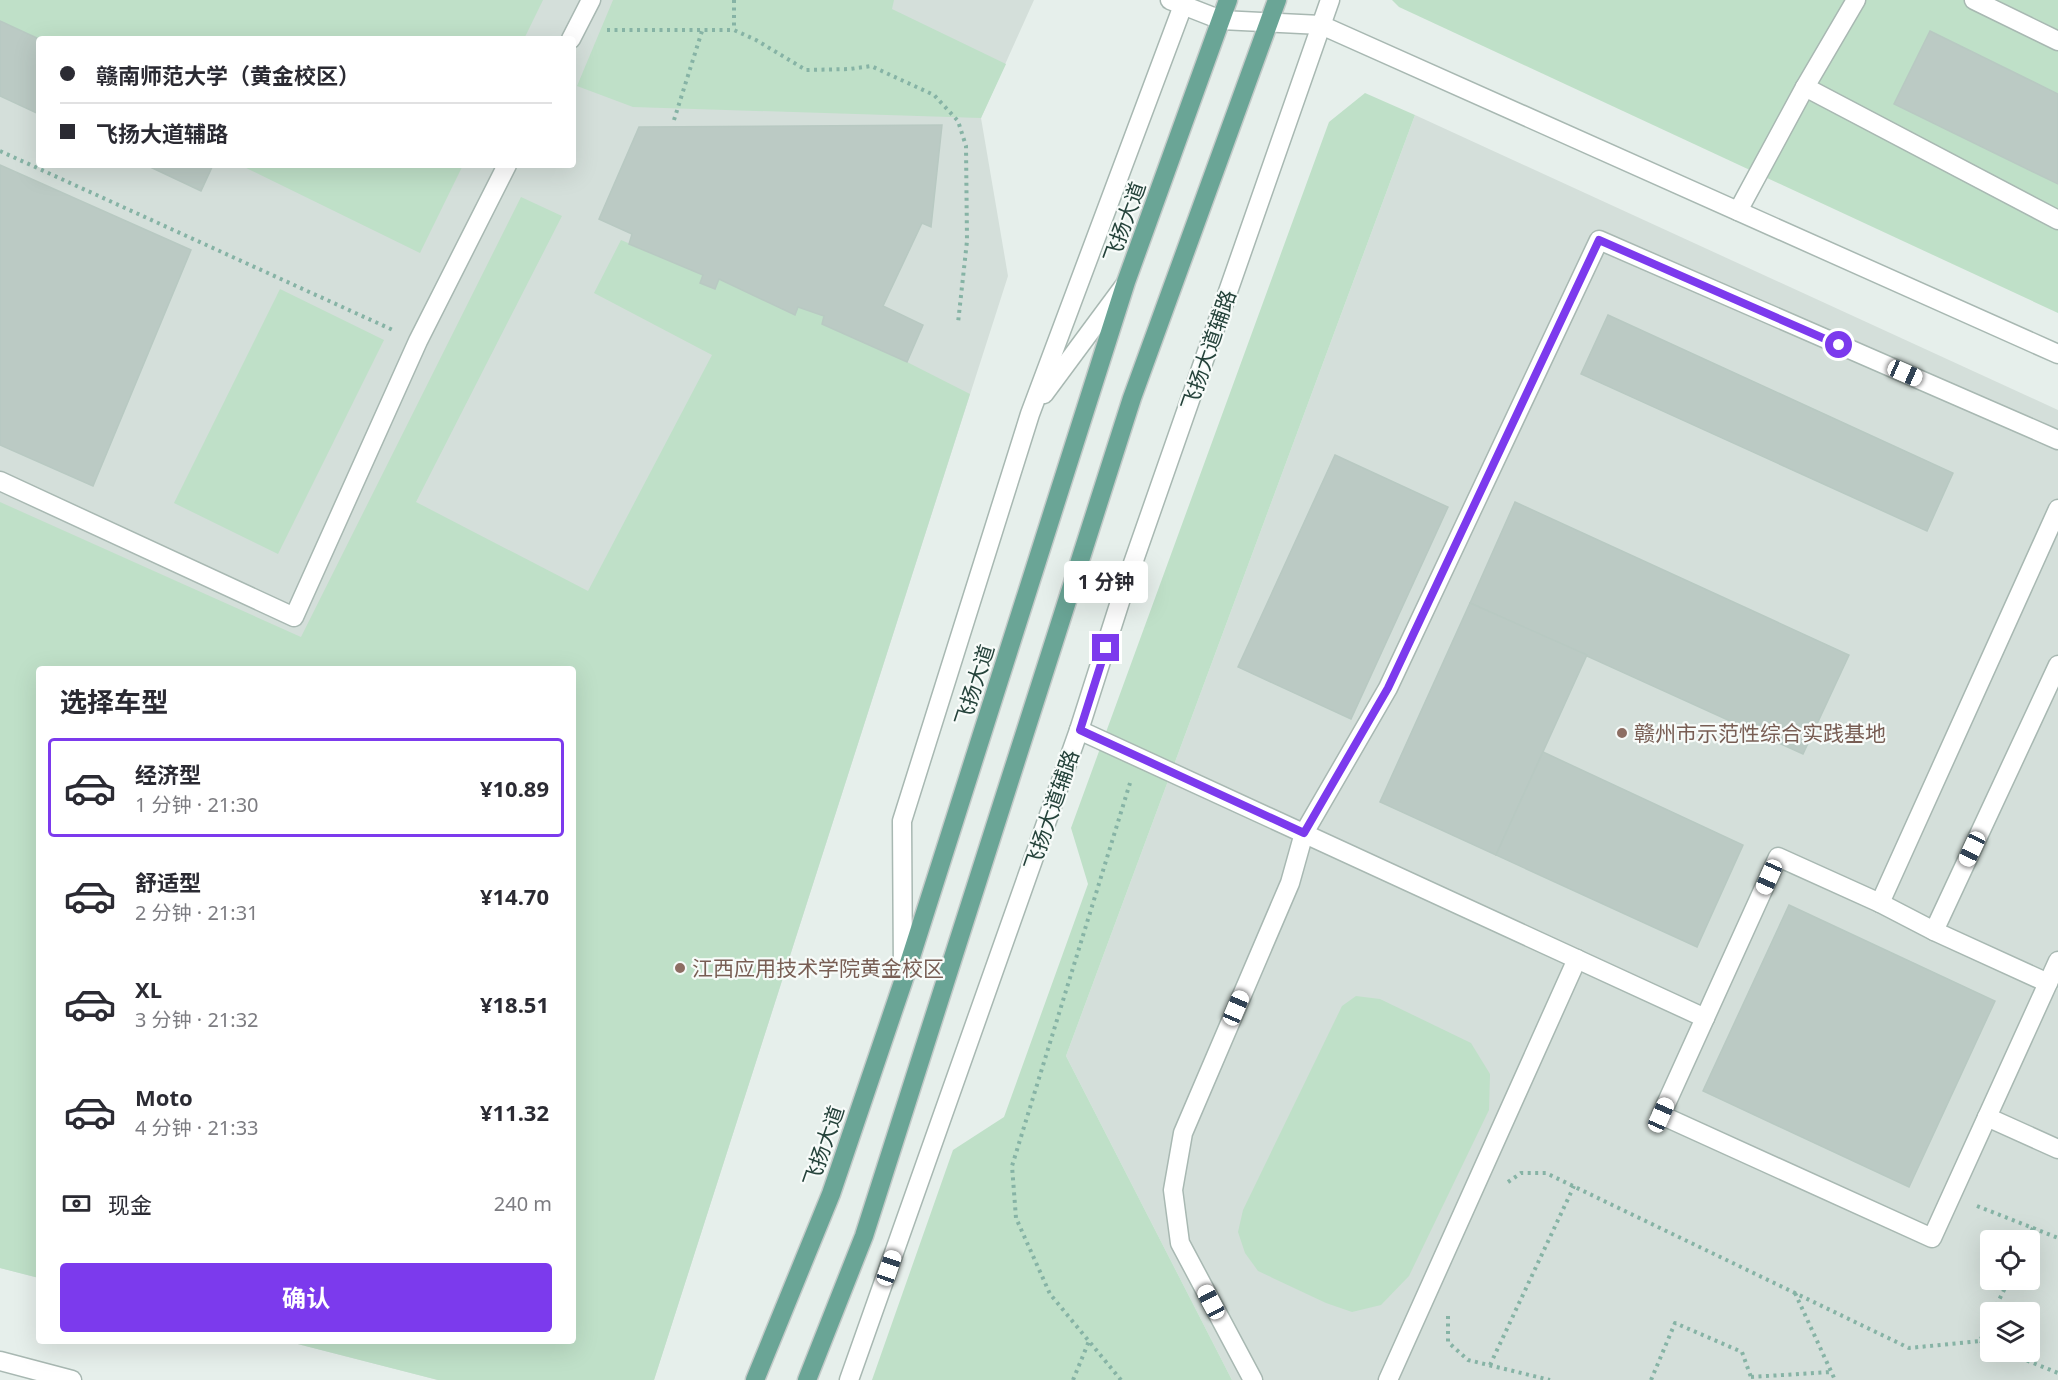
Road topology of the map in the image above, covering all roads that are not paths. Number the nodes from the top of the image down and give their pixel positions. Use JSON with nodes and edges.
{"nodes":[{"id":1,"x":591,"y":0,"type":"edge"},
{"id":2,"x":1228,"y":0,"type":"edge"},
{"id":3,"x":1277,"y":0,"type":"edge"},
{"id":4,"x":1330,"y":0,"type":"edge"},
{"id":5,"x":1856,"y":0,"type":"edge"},
{"id":6,"x":1974,"y":0,"type":"edge"},
{"id":7,"x":1180,"y":2,"type":"edge"},
{"id":8,"x":1221,"y":20,"type":"junction"},
{"id":9,"x":1270,"y":22,"type":"junction"},
{"id":10,"x":1321,"y":25,"type":"junction"},
{"id":11,"x":574,"y":34,"type":"edge"},
{"id":12,"x":2058,"y":41,"type":"edge"},
{"id":13,"x":1805,"y":87,"type":"junction"},
{"id":14,"x":505,"y":168,"type":"edge"},
{"id":15,"x":1738,"y":211,"type":"junction"},
{"id":16,"x":2058,"y":220,"type":"edge"},
{"id":17,"x":1126,"y":282,"type":"junction"},
{"id":18,"x":2058,"y":354,"type":"edge"},
{"id":19,"x":1030,"y":414,"type":"junction"},
{"id":20,"x":2058,"y":440,"type":"edge"},
{"id":21,"x":0,"y":481,"type":"edge"},
{"id":22,"x":2058,"y":509,"type":"edge"},
{"id":23,"x":2058,"y":665,"type":"edge"},
{"id":24,"x":1080,"y":730,"type":"junction"},
{"id":25,"x":1304,"y":833,"type":"junction"},
{"id":26,"x":1880,"y":903,"type":"junction"},
{"id":27,"x":1934,"y":931,"type":"junction"},
{"id":28,"x":1577,"y":959,"type":"junction"},
{"id":29,"x":2058,"y":960,"type":"edge"},
{"id":30,"x":903,"y":982,"type":"junction"},
{"id":31,"x":2048,"y":983,"type":"junction"},
{"id":32,"x":1705,"y":1018,"type":"junction"},
{"id":33,"x":1987,"y":1117,"type":"junction"},
{"id":34,"x":2058,"y":1149,"type":"edge"},
{"id":35,"x":0,"y":1361,"type":"edge"},
{"id":36,"x":72,"y":1380,"type":"edge"},
{"id":37,"x":755,"y":1380,"type":"edge"},
{"id":38,"x":807,"y":1380,"type":"edge"},
{"id":39,"x":849,"y":1380,"type":"edge"},
{"id":40,"x":1253,"y":1380,"type":"edge"},
{"id":41,"x":1388,"y":1380,"type":"edge"}],
"edges":[{"from":1,"to":11,"type":"street"},
{"from":2,"to":8,"type":"main road","name":"飞扬大道"},
{"from":3,"to":9,"type":"main road"},
{"from":4,"to":10,"type":"street","name":"飞扬大道辅路"},
{"from":5,"to":13,"type":"street"},
{"from":6,"to":12,"type":"street"},
{"from":7,"to":8,"type":"street"},
{"from":7,"to":19,"type":"street"},
{"from":8,"to":9,"type":"street"},
{"from":8,"to":17,"type":"main road","name":"飞扬大道"},
{"from":9,"to":10,"type":"street"},
{"from":9,"to":38,"type":"main road"},
{"from":10,"to":15,"type":"street"},
{"from":10,"to":24,"type":"street","name":"飞扬大道辅路"},
{"from":13,"to":15,"type":"street"},
{"from":13,"to":16,"type":"street"},
{"from":14,"to":21,"type":"street"},
{"from":15,"to":18,"type":"street"},
{"from":17,"to":19,"type":"street"},
{"from":17,"to":30,"type":"main road","name":"飞扬大道"},
{"from":19,"to":30,"type":"street"},
{"from":20,"to":25,"type":"street"},
{"from":22,"to":26,"type":"street"},
{"from":23,"to":27,"type":"street"},
{"from":24,"to":25,"type":"street"},
{"from":24,"to":39,"type":"street","name":"飞扬大道辅路"},
{"from":25,"to":28,"type":"street"},
{"from":25,"to":40,"type":"street"},
{"from":26,"to":27,"type":"street"},
{"from":26,"to":32,"type":"street"},
{"from":27,"to":31,"type":"street"},
{"from":28,"to":32,"type":"street"},
{"from":28,"to":41,"type":"street"},
{"from":29,"to":31,"type":"street"},
{"from":30,"to":37,"type":"main road","name":"飞扬大道"},
{"from":31,"to":33,"type":"street"},
{"from":32,"to":33,"type":"street"},
{"from":33,"to":34,"type":"street"},
{"from":35,"to":36,"type":"street"}]}
